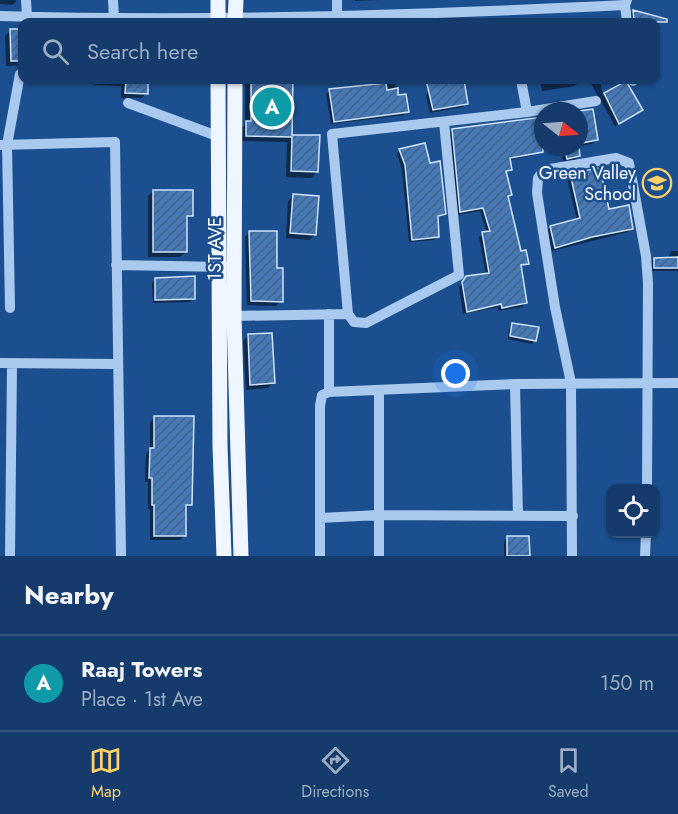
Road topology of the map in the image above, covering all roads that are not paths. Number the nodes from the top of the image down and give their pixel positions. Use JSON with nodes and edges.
{"nodes":[{"id":1,"x":27,"y":0,"type":"edge"},
{"id":2,"x":113,"y":0,"type":"edge"},
{"id":3,"x":218,"y":0,"type":"edge"},
{"id":4,"x":236,"y":0,"type":"edge"},
{"id":5,"x":337,"y":0,"type":"edge"},
{"id":6,"x":626,"y":3,"type":"edge"},
{"id":7,"x":508,"y":11,"type":"junction"},
{"id":8,"x":336,"y":15,"type":"junction"},
{"id":9,"x":0,"y":16,"type":"edge"},
{"id":10,"x":27,"y":16,"type":"junction"},
{"id":11,"x":85,"y":18,"type":"edge"},
{"id":12,"x":114,"y":18,"type":"edge"},
{"id":13,"x":218,"y":18,"type":"edge"},
{"id":14,"x":235,"y":18,"type":"edge"},
{"id":15,"x":275,"y":18,"type":"edge"},
{"id":16,"x":509,"y":18,"type":"edge"},
{"id":17,"x":627,"y":18,"type":"edge"},
{"id":18,"x":18,"y":83,"type":"edge"},
{"id":19,"x":218,"y":84,"type":"edge"},
{"id":20,"x":235,"y":84,"type":"edge"},
{"id":21,"x":522,"y":84,"type":"edge"},
{"id":22,"x":596,"y":101,"type":"dead end"},
{"id":23,"x":128,"y":103,"type":"dead end"},
{"id":24,"x":526,"y":112,"type":"junction"},
{"id":25,"x":444,"y":122,"type":"junction"},
{"id":26,"x":217,"y":136,"type":"junction"},
{"id":27,"x":4,"y":145,"type":"edge"},
{"id":28,"x":116,"y":265,"type":"junction"},
{"id":29,"x":218,"y":267,"type":"junction"},
{"id":30,"x":235,"y":267,"type":"junction"},
{"id":31,"x":10,"y":308,"type":"dead end"},
{"id":32,"x":329,"y":314,"type":"junction"},
{"id":33,"x":348,"y":314,"type":"junction"},
{"id":34,"x":234,"y":316,"type":"junction"},
{"id":35,"x":0,"y":363,"type":"edge"},
{"id":36,"x":12,"y":364,"type":"junction"},
{"id":37,"x":118,"y":364,"type":"junction"},
{"id":38,"x":571,"y":383,"type":"junction"},
{"id":39,"x":678,"y":383,"type":"edge"},
{"id":40,"x":515,"y":384,"type":"junction"},
{"id":41,"x":649,"y":384,"type":"junction"},
{"id":42,"x":380,"y":390,"type":"junction"},
{"id":43,"x":329,"y":392,"type":"junction"},
{"id":44,"x":647,"y":484,"type":"edge"},
{"id":45,"x":379,"y":515,"type":"junction"},
{"id":46,"x":518,"y":516,"type":"junction"},
{"id":47,"x":573,"y":516,"type":"junction"},
{"id":48,"x":320,"y":518,"type":"junction"},
{"id":49,"x":646,"y":538,"type":"edge"},
{"id":50,"x":9,"y":556,"type":"edge"},
{"id":51,"x":121,"y":556,"type":"edge"},
{"id":52,"x":224,"y":556,"type":"edge"},
{"id":53,"x":241,"y":556,"type":"edge"},
{"id":54,"x":320,"y":556,"type":"edge"},
{"id":55,"x":379,"y":556,"type":"edge"},
{"id":56,"x":572,"y":556,"type":"edge"},
{"id":57,"x":645,"y":556,"type":"edge"}],
"edges":[{"from":1,"to":10,"type":"street"},
{"from":2,"to":12,"type":"street"},
{"from":3,"to":13,"type":"main road"},
{"from":4,"to":14,"type":"main road"},
{"from":5,"to":8,"type":"street"},
{"from":6,"to":7,"type":"street"},
{"from":6,"to":17,"type":"street"},
{"from":7,"to":8,"type":"street"},
{"from":7,"to":16,"type":"street"},
{"from":8,"to":15,"type":"street"},
{"from":9,"to":10,"type":"street"},
{"from":10,"to":11,"type":"street"},
{"from":18,"to":27,"type":"street"},
{"from":19,"to":26,"type":"main road"},
{"from":20,"to":30,"type":"main road","name":"1ST AVE"},
{"from":21,"to":24,"type":"street"},
{"from":22,"to":24,"type":"street"},
{"from":23,"to":26,"type":"street"},
{"from":24,"to":25,"type":"street"},
{"from":25,"to":33,"type":"street"},
{"from":25,"to":33,"type":"street"},
{"from":26,"to":29,"type":"main road"},
{"from":27,"to":28,"type":"street"},
{"from":27,"to":31,"type":"street"},
{"from":28,"to":29,"type":"street"},
{"from":28,"to":37,"type":"street"},
{"from":29,"to":30,"type":"street"},
{"from":29,"to":52,"type":"main road"},
{"from":30,"to":34,"type":"main road","name":"1ST AVE"},
{"from":32,"to":33,"type":"street"},
{"from":32,"to":34,"type":"street"},
{"from":32,"to":43,"type":"street"},
{"from":34,"to":53,"type":"main road","name":"1ST AVE"},
{"from":35,"to":36,"type":"street"},
{"from":36,"to":37,"type":"street"},
{"from":36,"to":50,"type":"street"},
{"from":37,"to":51,"type":"street"},
{"from":38,"to":40,"type":"street"},
{"from":38,"to":41,"type":"street"},
{"from":38,"to":41,"type":"street"},
{"from":38,"to":47,"type":"street"},
{"from":39,"to":41,"type":"street"},
{"from":40,"to":42,"type":"street"},
{"from":40,"to":46,"type":"street"},
{"from":41,"to":44,"type":"street"},
{"from":42,"to":43,"type":"street"},
{"from":42,"to":45,"type":"street"},
{"from":43,"to":48,"type":"street"},
{"from":45,"to":46,"type":"street"},
{"from":45,"to":48,"type":"street"},
{"from":45,"to":55,"type":"street"},
{"from":46,"to":47,"type":"street"},
{"from":47,"to":56,"type":"street"},
{"from":48,"to":54,"type":"street"},
{"from":49,"to":57,"type":"street"}]}
